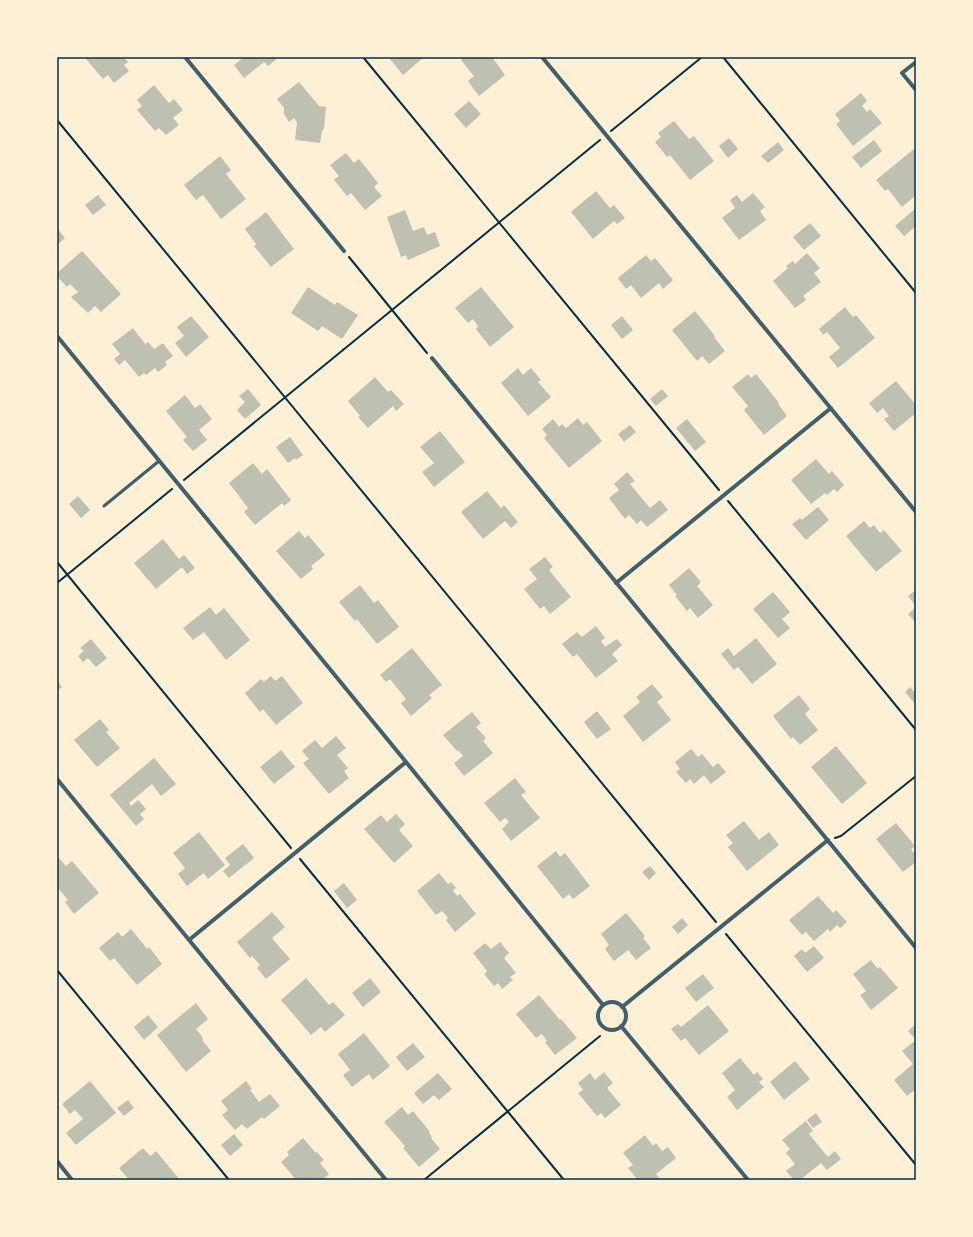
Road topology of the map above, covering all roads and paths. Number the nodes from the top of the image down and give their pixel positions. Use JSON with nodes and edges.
{"nodes":[{"id":1,"x":185,"y":57,"type":"edge"},
{"id":2,"x":363,"y":57,"type":"edge"},
{"id":3,"x":542,"y":57,"type":"edge"},
{"id":4,"x":702,"y":57,"type":"edge"},
{"id":5,"x":723,"y":57,"type":"edge"},
{"id":6,"x":916,"y":62,"type":"edge"},
{"id":7,"x":916,"y":90,"type":"edge"},
{"id":8,"x":57,"y":120,"type":"edge"},
{"id":9,"x":606,"y":135,"type":"junction"},
{"id":10,"x":499,"y":222,"type":"junction"},
{"id":11,"x":344,"y":251,"type":"joint"},
{"id":12,"x":916,"y":293,"type":"edge"},
{"id":13,"x":392,"y":310,"type":"junction"},
{"id":14,"x":57,"y":336,"type":"edge"},
{"id":15,"x":432,"y":358,"type":"joint"},
{"id":16,"x":285,"y":397,"type":"junction"},
{"id":17,"x":831,"y":408,"type":"junction"},
{"id":18,"x":159,"y":461,"type":"junction"},
{"id":19,"x":178,"y":484,"type":"junction"},
{"id":20,"x":723,"y":495,"type":"junction"},
{"id":21,"x":104,"y":506,"type":"dead end"},
{"id":22,"x":916,"y":512,"type":"edge"},
{"id":23,"x":57,"y":562,"type":"edge"},
{"id":24,"x":67,"y":575,"type":"junction"},
{"id":25,"x":57,"y":583,"type":"edge"},
{"id":26,"x":616,"y":583,"type":"junction"},
{"id":27,"x":916,"y":730,"type":"edge"},
{"id":28,"x":406,"y":762,"type":"junction"},
{"id":29,"x":916,"y":776,"type":"edge"},
{"id":30,"x":57,"y":779,"type":"edge"},
{"id":31,"x":828,"y":840,"type":"junction"},
{"id":32,"x":295,"y":853,"type":"junction"},
{"id":33,"x":720,"y":927,"type":"junction"},
{"id":34,"x":189,"y":940,"type":"junction"},
{"id":35,"x":916,"y":948,"type":"edge"},
{"id":36,"x":57,"y":970,"type":"edge"},
{"id":37,"x":603,"y":1005,"type":"junction"},
{"id":38,"x":622,"y":1007,"type":"junction"},
{"id":39,"x":621,"y":1026,"type":"junction"},
{"id":40,"x":600,"y":1036,"type":"dead end"},
{"id":41,"x":508,"y":1111,"type":"junction"},
{"id":42,"x":57,"y":1161,"type":"edge"},
{"id":43,"x":916,"y":1165,"type":"edge"},
{"id":44,"x":72,"y":1180,"type":"edge"},
{"id":45,"x":229,"y":1180,"type":"edge"},
{"id":46,"x":386,"y":1180,"type":"edge"},
{"id":47,"x":424,"y":1180,"type":"edge"},
{"id":48,"x":564,"y":1180,"type":"edge"},
{"id":49,"x":748,"y":1180,"type":"edge"}],
"edges":[{"from":1,"to":11,"type":"street"},
{"from":2,"to":10,"type":"path"},
{"from":3,"to":9,"type":"street"},
{"from":4,"to":9,"type":"path"},
{"from":5,"to":12,"type":"path"},
{"from":6,"to":7,"type":"street"},
{"from":8,"to":16,"type":"path"},
{"from":9,"to":10,"type":"path"},
{"from":9,"to":17,"type":"street"},
{"from":10,"to":13,"type":"path"},
{"from":10,"to":20,"type":"path"},
{"from":11,"to":13,"type":"path"},
{"from":13,"to":15,"type":"path"},
{"from":13,"to":16,"type":"path"},
{"from":14,"to":18,"type":"street"},
{"from":15,"to":26,"type":"street"},
{"from":16,"to":19,"type":"path"},
{"from":16,"to":33,"type":"path"},
{"from":17,"to":20,"type":"street"},
{"from":17,"to":22,"type":"street"},
{"from":18,"to":19,"type":"street"},
{"from":18,"to":21,"type":"lane"},
{"from":19,"to":24,"type":"path"},
{"from":19,"to":28,"type":"street"},
{"from":20,"to":26,"type":"street"},
{"from":20,"to":27,"type":"path"},
{"from":23,"to":24,"type":"path"},
{"from":24,"to":25,"type":"path"},
{"from":24,"to":32,"type":"path"},
{"from":26,"to":31,"type":"street"},
{"from":28,"to":32,"type":"street"},
{"from":28,"to":37,"type":"street"},
{"from":29,"to":31,"type":"path"},
{"from":30,"to":34,"type":"street"},
{"from":31,"to":33,"type":"street"},
{"from":31,"to":35,"type":"street"},
{"from":32,"to":34,"type":"street"},
{"from":32,"to":41,"type":"path"},
{"from":33,"to":38,"type":"street"},
{"from":33,"to":43,"type":"path"},
{"from":34,"to":46,"type":"street"},
{"from":36,"to":45,"type":"path"},
{"from":37,"to":38,"type":"street"},
{"from":37,"to":39,"type":"street"},
{"from":38,"to":39,"type":"street"},
{"from":39,"to":49,"type":"street"},
{"from":40,"to":41,"type":"path"},
{"from":41,"to":47,"type":"path"},
{"from":41,"to":48,"type":"path"},
{"from":42,"to":44,"type":"street"}]}
